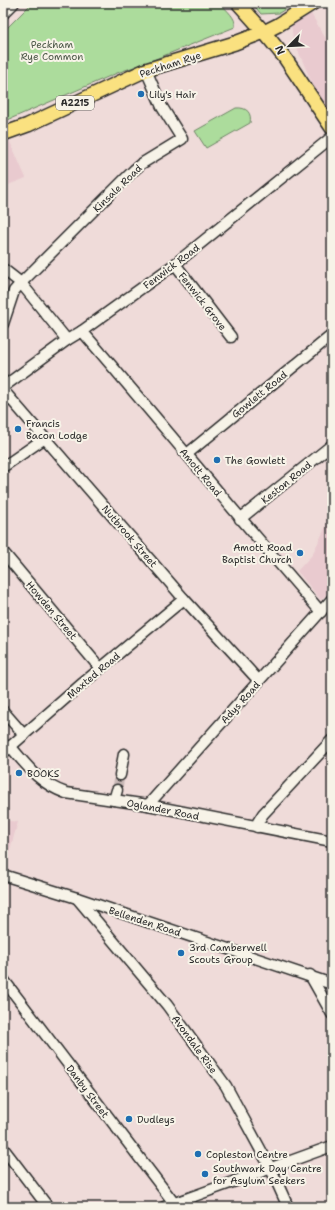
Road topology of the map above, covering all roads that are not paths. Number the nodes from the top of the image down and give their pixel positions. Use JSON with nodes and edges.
{"nodes":[{"id":1,"x":238,"y":3,"type":"edge"},
{"id":2,"x":313,"y":3,"type":"edge"},
{"id":3,"x":12,"y":4,"type":"edge"},
{"id":4,"x":3,"y":14,"type":"edge"},
{"id":5,"x":264,"y":32,"type":"junction"},
{"id":6,"x":146,"y":70,"type":"junction"},
{"id":7,"x":332,"y":130,"type":"edge"},
{"id":8,"x":3,"y":134,"type":"edge"},
{"id":9,"x":175,"y":264,"type":"junction"},
{"id":10,"x":3,"y":269,"type":"edge"},
{"id":11,"x":22,"y":283,"type":"junction"},
{"id":12,"x":3,"y":324,"type":"edge"},
{"id":13,"x":82,"y":331,"type":"junction"},
{"id":14,"x":332,"y":334,"type":"edge"},
{"id":15,"x":231,"y":337,"type":"dead end"},
{"id":16,"x":67,"y":340,"type":"junction"},
{"id":17,"x":3,"y":387,"type":"edge"},
{"id":18,"x":3,"y":390,"type":"edge"},
{"id":19,"x":45,"y":438,"type":"junction"},
{"id":20,"x":332,"y":445,"type":"edge"},
{"id":21,"x":187,"y":454,"type":"junction"},
{"id":22,"x":3,"y":467,"type":"edge"},
{"id":23,"x":240,"y":519,"type":"junction"},
{"id":24,"x":3,"y":552,"type":"edge"},
{"id":25,"x":184,"y":599,"type":"junction"},
{"id":26,"x":332,"y":599,"type":"edge"},
{"id":27,"x":321,"y":612,"type":"junction"},
{"id":28,"x":100,"y":668,"type":"junction"},
{"id":29,"x":259,"y":681,"type":"junction"},
{"id":30,"x":3,"y":711,"type":"edge"},
{"id":31,"x":24,"y":734,"type":"junction"},
{"id":32,"x":332,"y":740,"type":"edge"},
{"id":33,"x":7,"y":750,"type":"edge"},
{"id":34,"x":124,"y":754,"type":"dead end"},
{"id":35,"x":120,"y":774,"type":"tunnel mouth"},
{"id":36,"x":148,"y":805,"type":"junction"},
{"id":37,"x":257,"y":827,"type":"junction"},
{"id":38,"x":332,"y":841,"type":"edge"},
{"id":39,"x":3,"y":875,"type":"edge"},
{"id":40,"x":77,"y":898,"type":"junction"},
{"id":41,"x":310,"y":975,"type":"junction"},
{"id":42,"x":3,"y":979,"type":"edge"},
{"id":43,"x":332,"y":984,"type":"edge"},
{"id":44,"x":332,"y":1014,"type":"edge"},
{"id":45,"x":332,"y":1146,"type":"edge"},
{"id":46,"x":3,"y":1148,"type":"edge"},
{"id":47,"x":271,"y":1169,"type":"junction"},
{"id":48,"x":169,"y":1205,"type":"edge"},
{"id":49,"x":48,"y":1207,"type":"edge"},
{"id":50,"x":288,"y":1207,"type":"edge"}],
"edges":[{"from":1,"to":5,"type":"main road"},
{"from":2,"to":5,"type":"main road","name":"Peckham Rye"},
{"from":3,"to":4,"type":"street"},
{"from":5,"to":6,"type":"main road","name":"Peckham Rye","number":"A2215"},
{"from":5,"to":7,"type":"main road"},
{"from":6,"to":8,"type":"main road","name":"Peckham Rye","number":"A2215"},
{"from":6,"to":11,"type":"street","name":"Kinsale Road"},
{"from":7,"to":9,"type":"street","name":"Fenwick Road"},
{"from":9,"to":13,"type":"street","name":"Fenwick Road"},
{"from":9,"to":15,"type":"street","name":"Fenwick Grove"},
{"from":10,"to":11,"type":"street"},
{"from":11,"to":12,"type":"street"},
{"from":11,"to":16,"type":"street"},
{"from":13,"to":16,"type":"street","name":"Fenwick Road"},
{"from":13,"to":21,"type":"street","name":"Amott Road"},
{"from":14,"to":21,"type":"street","name":"Gowlett Road"},
{"from":16,"to":17,"type":"street","name":"Fenwick Road"},
{"from":18,"to":19,"type":"street","name":"Nutbrook Street"},
{"from":19,"to":22,"type":"street"},
{"from":19,"to":25,"type":"street","name":"Nutbrook Street"},
{"from":20,"to":23,"type":"street","name":"Keston Road"},
{"from":21,"to":23,"type":"street","name":"Amott Road"},
{"from":23,"to":27,"type":"street","name":"Amott Road"},
{"from":24,"to":28,"type":"street","name":"Howden Street"},
{"from":25,"to":28,"type":"street","name":"Maxted Road"},
{"from":25,"to":29,"type":"street","name":"Nutbrook Street"},
{"from":26,"to":27,"type":"street","name":"Adys Road"},
{"from":27,"to":29,"type":"street","name":"Adys Road"},
{"from":28,"to":31,"type":"street","name":"Maxted Road"},
{"from":29,"to":36,"type":"street","name":"Adys Road"},
{"from":30,"to":31,"type":"street"},
{"from":31,"to":33,"type":"street","name":"Maxted Road"},
{"from":32,"to":37,"type":"street"},
{"from":33,"to":36,"type":"street","name":"Oglander Road"},
{"from":34,"to":35,"type":"street"},
{"from":36,"to":37,"type":"street","name":"Oglander Road"},
{"from":37,"to":38,"type":"street","name":"Oglander Road"},
{"from":39,"to":40,"type":"street","name":"Bellenden Road"},
{"from":40,"to":41,"type":"street","name":"Bellenden Road"},
{"from":40,"to":47,"type":"street","name":"Avondale Rise"},
{"from":41,"to":43,"type":"street","name":"Bellenden Road"},
{"from":41,"to":44,"type":"street"},
{"from":42,"to":48,"type":"street","name":"Danby Street"},
{"from":45,"to":47,"type":"street"},
{"from":46,"to":49,"type":"street"},
{"from":47,"to":48,"type":"street"},
{"from":47,"to":50,"type":"street","name":"Avondale Rise"}]}
